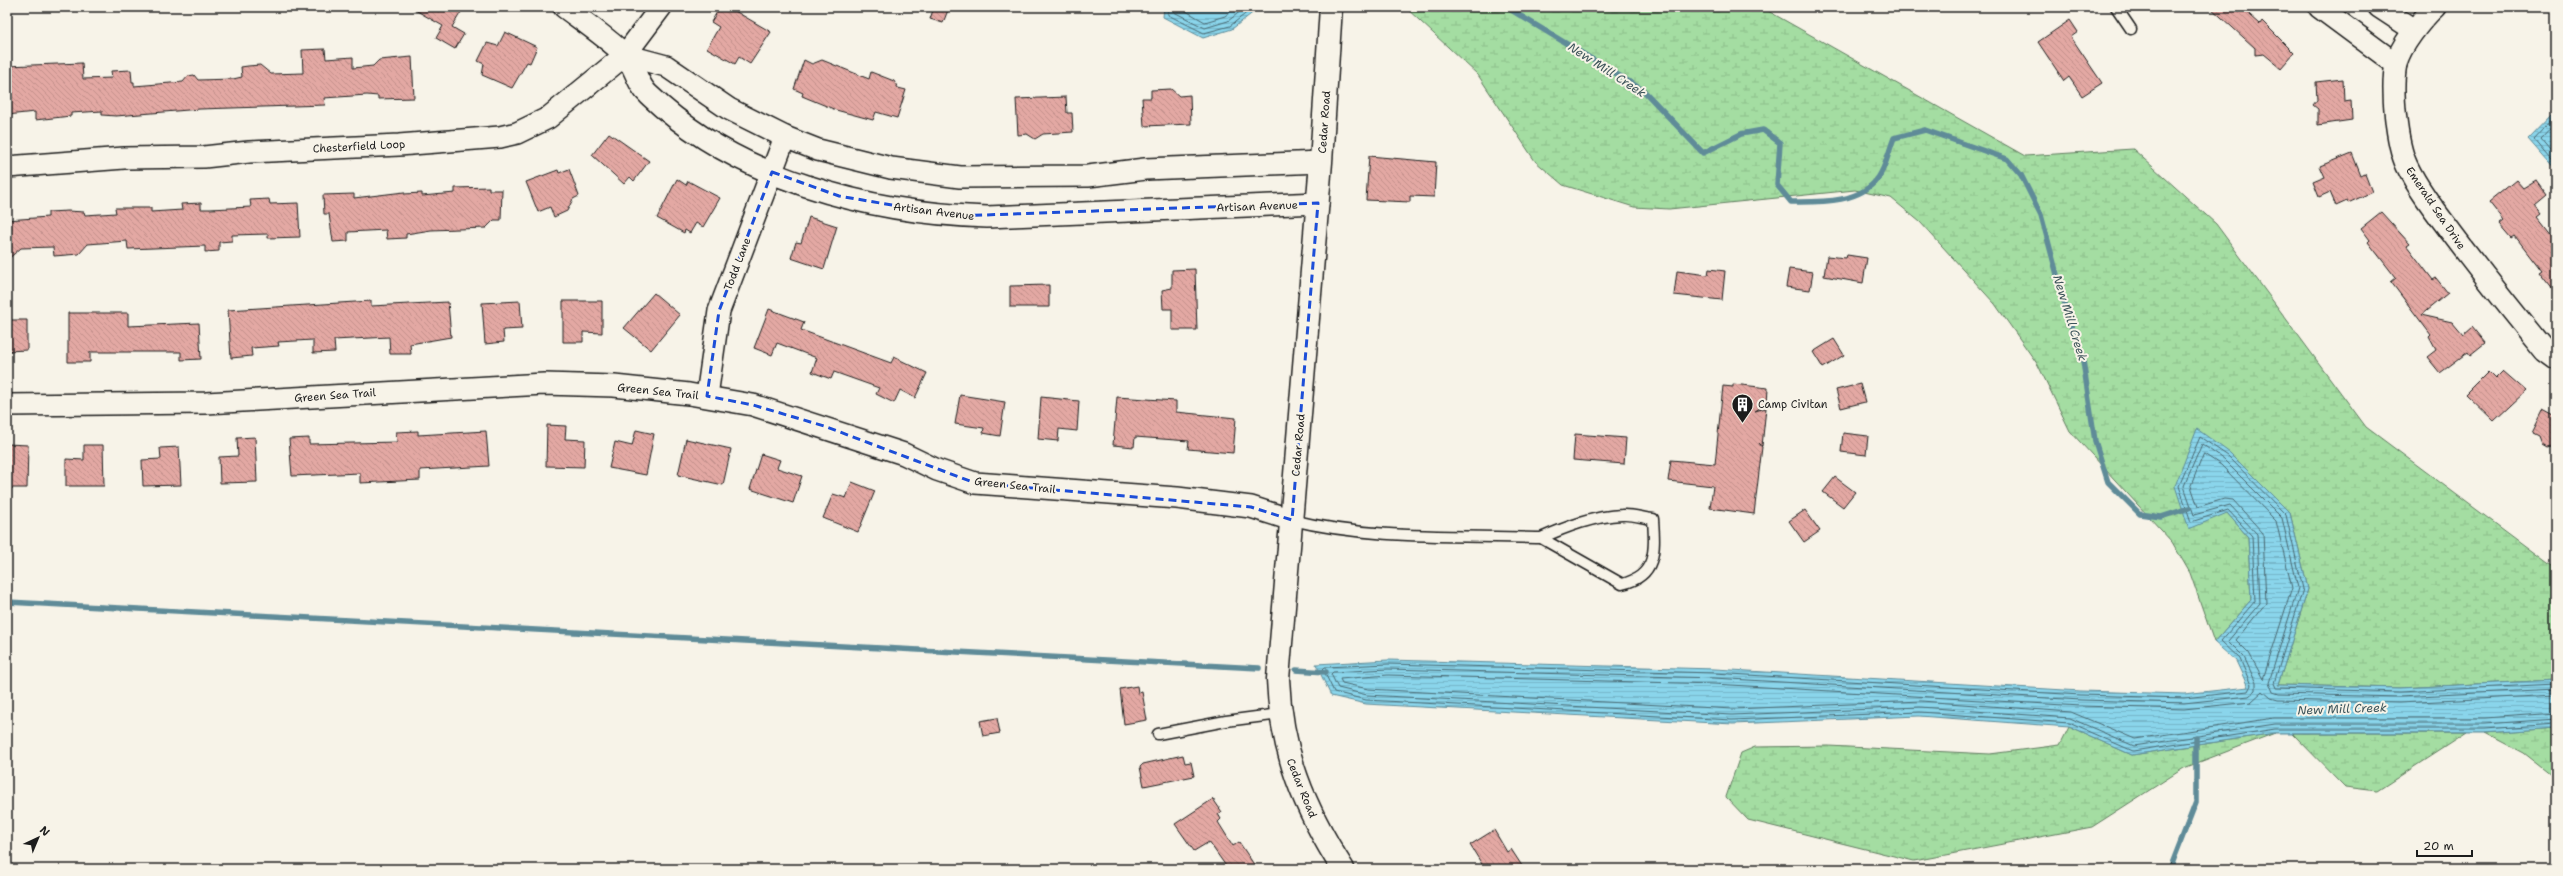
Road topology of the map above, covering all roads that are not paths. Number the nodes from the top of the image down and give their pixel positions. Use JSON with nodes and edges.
{"nodes":[{"id":1,"x":564,"y":7,"type":"edge"},
{"id":2,"x":661,"y":7,"type":"edge"},
{"id":3,"x":1331,"y":7,"type":"edge"},
{"id":4,"x":2116,"y":7,"type":"edge"},
{"id":5,"x":2319,"y":7,"type":"edge"},
{"id":6,"x":2379,"y":7,"type":"edge"},
{"id":7,"x":2435,"y":7,"type":"edge"},
{"id":8,"x":2131,"y":29,"type":"dead end"},
{"id":9,"x":2414,"y":30,"type":"junction"},
{"id":10,"x":625,"y":55,"type":"junction"},
{"id":11,"x":2396,"y":64,"type":"junction"},
{"id":12,"x":785,"y":137,"type":"junction"},
{"id":13,"x":1321,"y":162,"type":"junction"},
{"id":14,"x":7,"y":167,"type":"edge"},
{"id":15,"x":772,"y":172,"type":"junction"},
{"id":16,"x":1318,"y":203,"type":"junction"},
{"id":17,"x":2556,"y":359,"type":"edge"},
{"id":18,"x":707,"y":396,"type":"junction"},
{"id":19,"x":7,"y":405,"type":"edge"},
{"id":20,"x":1292,"y":520,"type":"junction"},
{"id":21,"x":1541,"y":538,"type":"junction"},
{"id":22,"x":1280,"y":714,"type":"junction"},
{"id":23,"x":1158,"y":734,"type":"dead end"},
{"id":24,"x":1339,"y":868,"type":"edge"}],
"edges":[{"from":1,"to":10,"type":"street","name":"Artisan Avenue"},
{"from":2,"to":10,"type":"street","name":"Chesterfield Loop"},
{"from":3,"to":13,"type":"street","name":"Cedar Road"},
{"from":4,"to":8,"type":"lane"},
{"from":5,"to":11,"type":"street"},
{"from":6,"to":9,"type":"street"},
{"from":7,"to":9,"type":"street","name":"Emerald Sea Drive"},
{"from":9,"to":11,"type":"street","name":"Emerald Sea Drive"},
{"from":10,"to":12,"type":"street","name":"Artisan Avenue"},
{"from":10,"to":14,"type":"street","name":"Chesterfield Loop"},
{"from":10,"to":15,"type":"street","name":"Artisan Avenue"},
{"from":11,"to":17,"type":"street","name":"Emerald Sea Drive"},
{"from":12,"to":13,"type":"street","name":"Artisan Avenue"},
{"from":12,"to":15,"type":"street","name":"Todd Lane"},
{"from":13,"to":16,"type":"street","name":"Cedar Road"},
{"from":15,"to":16,"type":"street","name":"Artisan Avenue"},
{"from":15,"to":18,"type":"street","name":"Todd Lane"},
{"from":16,"to":20,"type":"street","name":"Cedar Road"},
{"from":18,"to":19,"type":"street","name":"Green Sea Trail"},
{"from":18,"to":20,"type":"street","name":"Green Sea Trail"},
{"from":20,"to":21,"type":"lane"},
{"from":20,"to":22,"type":"street","name":"Cedar Road"},
{"from":21,"to":21,"type":"lane"},
{"from":22,"to":23,"type":"lane"},
{"from":22,"to":24,"type":"street","name":"Cedar Road"}]}
